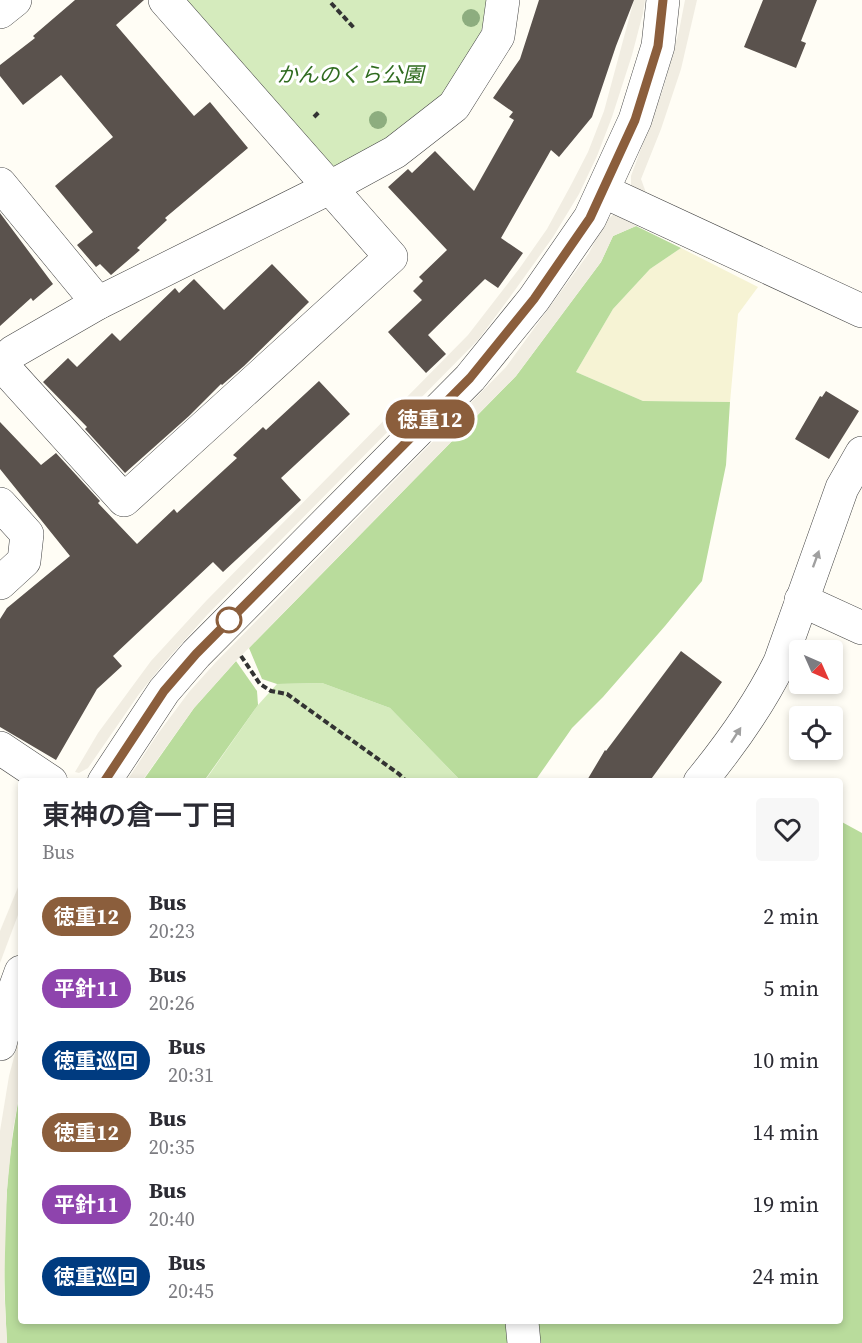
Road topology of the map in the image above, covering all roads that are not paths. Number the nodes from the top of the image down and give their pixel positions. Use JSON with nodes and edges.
{"nodes":[{"id":1,"x":15,"y":0,"type":"edge"},
{"id":2,"x":165,"y":0,"type":"edge"},
{"id":3,"x":503,"y":0,"type":"edge"},
{"id":4,"x":663,"y":0,"type":"edge"},
{"id":5,"x":0,"y":12,"type":"edge"},
{"id":6,"x":0,"y":184,"type":"edge"},
{"id":7,"x":329,"y":188,"type":"junction"},
{"id":8,"x":603,"y":191,"type":"junction"},
{"id":9,"x":98,"y":303,"type":"junction"},
{"id":10,"x":862,"y":311,"type":"edge"},
{"id":11,"x":3,"y":354,"type":"edge"},
{"id":12,"x":862,"y":453,"type":"edge"},
{"id":13,"x":0,"y":504,"type":"edge"},
{"id":14,"x":0,"y":583,"type":"edge"},
{"id":15,"x":801,"y":600,"type":"junction"},
{"id":16,"x":862,"y":628,"type":"edge"},
{"id":17,"x":0,"y":748,"type":"edge"},
{"id":18,"x":45,"y":778,"type":"edge"},
{"id":19,"x":107,"y":778,"type":"edge"},
{"id":20,"x":703,"y":778,"type":"edge"},
{"id":21,"x":18,"y":980,"type":"edge"},
{"id":22,"x":0,"y":1044,"type":"edge"},
{"id":23,"x":522,"y":1324,"type":"edge"},
{"id":24,"x":524,"y":1343,"type":"edge"}],
"edges":[{"from":1,"to":5,"type":"street"},
{"from":2,"to":7,"type":"street"},
{"from":3,"to":7,"type":"street"},
{"from":4,"to":8,"type":"street"},
{"from":6,"to":9,"type":"street"},
{"from":7,"to":9,"type":"street"},
{"from":7,"to":11,"type":"street"},
{"from":8,"to":10,"type":"street"},
{"from":8,"to":19,"type":"street"},
{"from":9,"to":11,"type":"street"},
{"from":15,"to":12,"type":"street","one_way":true},
{"from":13,"to":14,"type":"street"},
{"from":15,"to":16,"type":"street"},
{"from":20,"to":15,"type":"street","one_way":true},
{"from":17,"to":18,"type":"street"},
{"from":21,"to":22,"type":"street"},
{"from":23,"to":24,"type":"street"}]}
